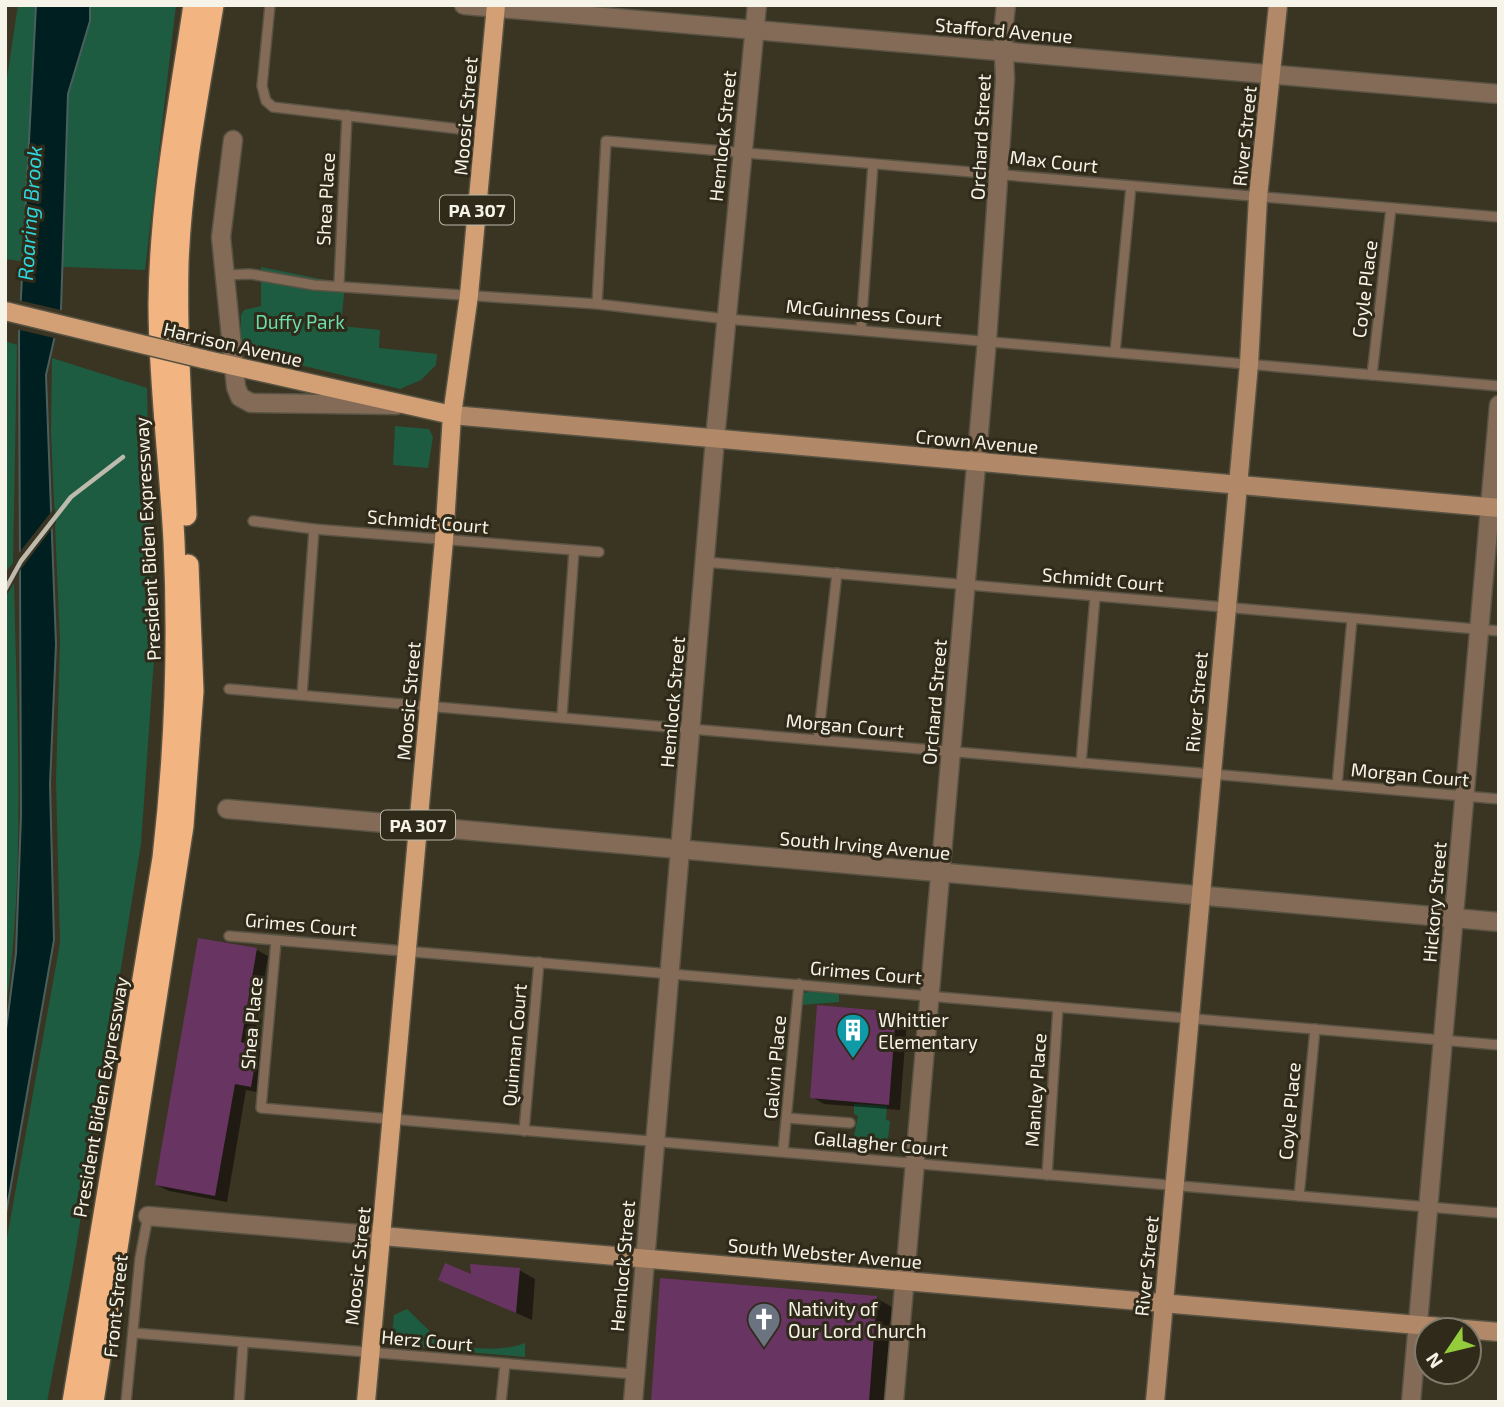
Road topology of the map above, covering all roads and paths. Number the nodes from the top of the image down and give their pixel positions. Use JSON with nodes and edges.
{"nodes":[{"id":1,"x":194,"y":5,"type":"edge"},
{"id":2,"x":213,"y":5,"type":"edge"},
{"id":3,"x":270,"y":5,"type":"edge"},
{"id":4,"x":464,"y":5,"type":"edge"},
{"id":5,"x":757,"y":5,"type":"edge"},
{"id":6,"x":1006,"y":5,"type":"edge"},
{"id":7,"x":1278,"y":5,"type":"edge"},
{"id":8,"x":496,"y":7,"type":"edge"},
{"id":9,"x":754,"y":30,"type":"junction"},
{"id":10,"x":1004,"y":51,"type":"junction"},
{"id":11,"x":1271,"y":74,"type":"junction"},
{"id":12,"x":1499,"y":94,"type":"edge"},
{"id":13,"x":347,"y":115,"type":"junction"},
{"id":14,"x":485,"y":132,"type":"junction"},
{"id":15,"x":233,"y":140,"type":"dead end"},
{"id":16,"x":741,"y":151,"type":"junction"},
{"id":17,"x":873,"y":164,"type":"junction"},
{"id":18,"x":999,"y":173,"type":"junction"},
{"id":19,"x":1131,"y":186,"type":"junction"},
{"id":20,"x":1258,"y":197,"type":"junction"},
{"id":21,"x":1391,"y":208,"type":"junction"},
{"id":22,"x":1499,"y":217,"type":"edge"},
{"id":23,"x":227,"y":275,"type":"junction"},
{"id":24,"x":339,"y":284,"type":"junction"},
{"id":25,"x":469,"y":295,"type":"junction"},
{"id":26,"x":597,"y":304,"type":"junction"},
{"id":27,"x":5,"y":311,"type":"edge"},
{"id":28,"x":727,"y":319,"type":"junction"},
{"id":29,"x":861,"y":329,"type":"junction"},
{"id":30,"x":987,"y":340,"type":"junction"},
{"id":31,"x":1115,"y":352,"type":"junction"},
{"id":32,"x":1249,"y":364,"type":"junction"},
{"id":33,"x":234,"y":366,"type":"junction"},
{"id":34,"x":1372,"y":374,"type":"junction"},
{"id":35,"x":1499,"y":386,"type":"edge"},
{"id":36,"x":402,"y":405,"type":"junction"},
{"id":37,"x":1499,"y":405,"type":"edge"},
{"id":38,"x":452,"y":415,"type":"junction"},
{"id":39,"x":715,"y":439,"type":"junction"},
{"id":40,"x":977,"y":462,"type":"junction"},
{"id":41,"x":1236,"y":485,"type":"junction"},
{"id":42,"x":1494,"y":507,"type":"edge"},
{"id":43,"x":253,"y":521,"type":"dead end"},
{"id":44,"x":314,"y":529,"type":"junction"},
{"id":45,"x":444,"y":540,"type":"junction"},
{"id":46,"x":574,"y":551,"type":"junction"},
{"id":47,"x":599,"y":552,"type":"dead end"},
{"id":48,"x":705,"y":562,"type":"junction"},
{"id":49,"x":837,"y":573,"type":"junction"},
{"id":50,"x":965,"y":586,"type":"junction"},
{"id":51,"x":1095,"y":597,"type":"junction"},
{"id":52,"x":1225,"y":607,"type":"junction"},
{"id":53,"x":1352,"y":619,"type":"junction"},
{"id":54,"x":1479,"y":630,"type":"junction"},
{"id":55,"x":1499,"y":631,"type":"edge"},
{"id":56,"x":229,"y":689,"type":"dead end"},
{"id":57,"x":302,"y":695,"type":"junction"},
{"id":58,"x":429,"y":706,"type":"junction"},
{"id":59,"x":562,"y":715,"type":"junction"},
{"id":60,"x":691,"y":730,"type":"junction"},
{"id":61,"x":818,"y":740,"type":"junction"},
{"id":62,"x":951,"y":752,"type":"junction"},
{"id":63,"x":1081,"y":763,"type":"junction"},
{"id":64,"x":1210,"y":774,"type":"junction"},
{"id":65,"x":1337,"y":785,"type":"junction"},
{"id":66,"x":1464,"y":796,"type":"junction"},
{"id":67,"x":1499,"y":799,"type":"edge"},
{"id":68,"x":227,"y":809,"type":"dead end"},
{"id":69,"x":418,"y":829,"type":"junction"},
{"id":70,"x":680,"y":850,"type":"junction"},
{"id":71,"x":939,"y":873,"type":"junction"},
{"id":72,"x":1199,"y":895,"type":"junction"},
{"id":73,"x":1453,"y":918,"type":"junction"},
{"id":74,"x":1499,"y":922,"type":"edge"},
{"id":75,"x":229,"y":936,"type":"dead end"},
{"id":76,"x":276,"y":941,"type":"junction"},
{"id":77,"x":407,"y":950,"type":"junction"},
{"id":78,"x":539,"y":962,"type":"junction"},
{"id":79,"x":670,"y":973,"type":"junction"},
{"id":80,"x":799,"y":984,"type":"junction"},
{"id":81,"x":929,"y":996,"type":"junction"},
{"id":82,"x":1058,"y":1007,"type":"junction"},
{"id":83,"x":1187,"y":1018,"type":"junction"},
{"id":84,"x":1315,"y":1029,"type":"junction"},
{"id":85,"x":1444,"y":1040,"type":"junction"},
{"id":86,"x":1499,"y":1045,"type":"edge"},
{"id":87,"x":261,"y":1108,"type":"joint"},
{"id":88,"x":787,"y":1118,"type":"junction"},
{"id":89,"x":391,"y":1119,"type":"junction"},
{"id":90,"x":850,"y":1123,"type":"dead end"},
{"id":91,"x":524,"y":1131,"type":"junction"},
{"id":92,"x":655,"y":1140,"type":"junction"},
{"id":93,"x":783,"y":1153,"type":"junction"},
{"id":94,"x":914,"y":1163,"type":"junction"},
{"id":95,"x":1047,"y":1175,"type":"junction"},
{"id":96,"x":1175,"y":1185,"type":"junction"},
{"id":97,"x":1299,"y":1196,"type":"junction"},
{"id":98,"x":1429,"y":1206,"type":"junction"},
{"id":99,"x":1499,"y":1213,"type":"edge"},
{"id":100,"x":148,"y":1216,"type":"joint"},
{"id":101,"x":382,"y":1236,"type":"junction"},
{"id":102,"x":643,"y":1257,"type":"junction"},
{"id":103,"x":905,"y":1282,"type":"junction"},
{"id":104,"x":1164,"y":1304,"type":"junction"},
{"id":105,"x":1419,"y":1316,"type":"edge"},
{"id":106,"x":1413,"y":1325,"type":"edge"},
{"id":107,"x":134,"y":1333,"type":"junction"},
{"id":108,"x":243,"y":1344,"type":"junction"},
{"id":109,"x":370,"y":1353,"type":"junction"},
{"id":110,"x":505,"y":1364,"type":"junction"},
{"id":111,"x":634,"y":1374,"type":"junction"},
{"id":112,"x":1413,"y":1380,"type":"edge"},
{"id":113,"x":899,"y":1401,"type":"edge"},
{"id":114,"x":74,"y":1402,"type":"edge"},
{"id":115,"x":93,"y":1402,"type":"edge"},
{"id":116,"x":126,"y":1402,"type":"edge"},
{"id":117,"x":239,"y":1402,"type":"edge"},
{"id":118,"x":366,"y":1402,"type":"edge"},
{"id":119,"x":501,"y":1402,"type":"edge"},
{"id":120,"x":633,"y":1402,"type":"edge"},
{"id":121,"x":1155,"y":1402,"type":"edge"},
{"id":122,"x":1411,"y":1402,"type":"edge"}],
"edges":[{"from":1,"to":114,"type":"highway","name":"President Biden Expressway"},
{"from":2,"to":115,"type":"highway","name":"President Biden Expressway"},
{"from":3,"to":13,"type":"lane"},
{"from":4,"to":8,"type":"street","name":"Stafford Avenue"},
{"from":5,"to":9,"type":"street","name":"Hemlock Street"},
{"from":6,"to":10,"type":"street","name":"Orchard Street"},
{"from":7,"to":11,"type":"main road","name":"River Street"},
{"from":8,"to":9,"type":"street","name":"Stafford Avenue"},
{"from":8,"to":14,"type":"main road","name":"Moosic Street","number":"PA 307"},
{"from":9,"to":10,"type":"street","name":"Stafford Avenue"},
{"from":9,"to":16,"type":"street","name":"Hemlock Street"},
{"from":10,"to":11,"type":"street","name":"Stafford Avenue"},
{"from":10,"to":18,"type":"street","name":"Orchard Street"},
{"from":11,"to":12,"type":"street","name":"Stafford Avenue"},
{"from":11,"to":20,"type":"main road","name":"River Street"},
{"from":13,"to":14,"type":"lane"},
{"from":13,"to":24,"type":"lane","name":"Shea Place"},
{"from":14,"to":25,"type":"main road","name":"Moosic Street","number":"PA 307"},
{"from":15,"to":23,"type":"street"},
{"from":16,"to":17,"type":"lane","name":"Max Court"},
{"from":16,"to":26,"type":"lane","name":"Max Court"},
{"from":16,"to":28,"type":"street","name":"Hemlock Street"},
{"from":17,"to":18,"type":"lane","name":"Max Court"},
{"from":17,"to":29,"type":"lane"},
{"from":18,"to":19,"type":"lane","name":"Max Court"},
{"from":18,"to":30,"type":"street","name":"Orchard Street"},
{"from":19,"to":20,"type":"lane","name":"Max Court"},
{"from":19,"to":31,"type":"lane"},
{"from":20,"to":21,"type":"lane","name":"Max Court"},
{"from":20,"to":32,"type":"main road","name":"River Street"},
{"from":21,"to":22,"type":"lane","name":"Max Court"},
{"from":21,"to":34,"type":"lane","name":"Coyle Place"},
{"from":23,"to":24,"type":"lane","name":"McGuinness Court"},
{"from":23,"to":33,"type":"street"},
{"from":24,"to":25,"type":"lane","name":"McGuinness Court"},
{"from":25,"to":26,"type":"lane","name":"McGuinness Court"},
{"from":25,"to":38,"type":"main road","name":"Moosic Street","number":"PA 307"},
{"from":26,"to":28,"type":"lane","name":"McGuinness Court"},
{"from":27,"to":33,"type":"main road","name":"Harrison Avenue","bridge":true},
{"from":28,"to":29,"type":"lane","name":"McGuinness Court"},
{"from":28,"to":39,"type":"street","name":"Hemlock Street"},
{"from":29,"to":30,"type":"lane","name":"McGuinness Court"},
{"from":30,"to":31,"type":"lane","name":"McGuinness Court"},
{"from":30,"to":40,"type":"street","name":"Orchard Street"},
{"from":31,"to":32,"type":"lane","name":"McGuinness Court"},
{"from":32,"to":34,"type":"lane","name":"McGuinness Court"},
{"from":32,"to":41,"type":"main road","name":"River Street"},
{"from":33,"to":36,"type":"main road","name":"Harrison Avenue"},
{"from":33,"to":36,"type":"street"},
{"from":34,"to":35,"type":"lane","name":"McGuinness Court"},
{"from":36,"to":38,"type":"main road","name":"Harrison Avenue"},
{"from":37,"to":42,"type":"street","name":"Hickory Street"},
{"from":38,"to":39,"type":"main road","name":"Crown Avenue"},
{"from":38,"to":45,"type":"main road","name":"Moosic Street","number":"PA 307"},
{"from":39,"to":40,"type":"main road","name":"Crown Avenue"},
{"from":39,"to":48,"type":"street","name":"Hemlock Street"},
{"from":40,"to":41,"type":"main road","name":"Crown Avenue"},
{"from":40,"to":50,"type":"street","name":"Orchard Street"},
{"from":41,"to":42,"type":"main road","name":"Crown Avenue"},
{"from":41,"to":52,"type":"main road","name":"River Street"},
{"from":42,"to":54,"type":"street","name":"Hickory Street"},
{"from":43,"to":44,"type":"lane","name":"Schmidt Court"},
{"from":44,"to":45,"type":"lane","name":"Schmidt Court"},
{"from":44,"to":57,"type":"lane"},
{"from":45,"to":46,"type":"lane","name":"Schmidt Court"},
{"from":45,"to":58,"type":"main road","name":"Moosic Street","number":"PA 307"},
{"from":46,"to":47,"type":"lane","name":"Schmidt Court"},
{"from":46,"to":59,"type":"lane"},
{"from":48,"to":49,"type":"lane","name":"Schmidt Court"},
{"from":48,"to":60,"type":"street","name":"Hemlock Street"},
{"from":49,"to":50,"type":"lane","name":"Schmidt Court"},
{"from":49,"to":61,"type":"lane"},
{"from":50,"to":51,"type":"lane","name":"Schmidt Court"},
{"from":50,"to":62,"type":"street","name":"Orchard Street"},
{"from":51,"to":52,"type":"lane","name":"Schmidt Court"},
{"from":51,"to":63,"type":"lane"},
{"from":52,"to":53,"type":"lane","name":"Schmidt Court"},
{"from":52,"to":64,"type":"main road","name":"River Street"},
{"from":53,"to":54,"type":"lane","name":"Schmidt Court"},
{"from":53,"to":65,"type":"lane"},
{"from":54,"to":55,"type":"lane","name":"Schmidt Court"},
{"from":54,"to":66,"type":"street","name":"Hickory Street"},
{"from":56,"to":57,"type":"lane","name":"Morgan Court"},
{"from":57,"to":58,"type":"lane","name":"Morgan Court"},
{"from":58,"to":59,"type":"lane","name":"Morgan Court"},
{"from":58,"to":69,"type":"main road","name":"Moosic Street","number":"PA 307"},
{"from":59,"to":60,"type":"lane","name":"Morgan Court"},
{"from":60,"to":61,"type":"lane","name":"Morgan Court"},
{"from":60,"to":70,"type":"street","name":"Hemlock Street"},
{"from":61,"to":62,"type":"lane","name":"Morgan Court"},
{"from":62,"to":63,"type":"lane","name":"Morgan Court"},
{"from":62,"to":71,"type":"street","name":"Orchard Street"},
{"from":63,"to":64,"type":"lane","name":"Morgan Court"},
{"from":64,"to":65,"type":"lane","name":"Morgan Court"},
{"from":64,"to":72,"type":"main road","name":"River Street"},
{"from":65,"to":66,"type":"lane","name":"Morgan Court"},
{"from":66,"to":67,"type":"lane","name":"Morgan Court"},
{"from":66,"to":73,"type":"street","name":"Hickory Street"},
{"from":68,"to":69,"type":"street","name":"South Irving Avenue"},
{"from":69,"to":70,"type":"street","name":"South Irving Avenue"},
{"from":69,"to":77,"type":"main road","name":"Moosic Street","number":"PA 307"},
{"from":70,"to":71,"type":"street","name":"South Irving Avenue"},
{"from":70,"to":79,"type":"street","name":"Hemlock Street"},
{"from":71,"to":72,"type":"street","name":"South Irving Avenue"},
{"from":71,"to":81,"type":"street","name":"Orchard Street"},
{"from":72,"to":73,"type":"street","name":"South Irving Avenue"},
{"from":72,"to":83,"type":"main road","name":"River Street"},
{"from":73,"to":74,"type":"street","name":"South Irving Avenue"},
{"from":73,"to":85,"type":"street","name":"Hickory Street"},
{"from":75,"to":76,"type":"lane","name":"Grimes Court"},
{"from":76,"to":77,"type":"lane","name":"Grimes Court"},
{"from":76,"to":87,"type":"lane","name":"Shea Place"},
{"from":77,"to":78,"type":"lane","name":"Grimes Court"},
{"from":77,"to":89,"type":"main road","name":"Moosic Street","number":"PA 307"},
{"from":78,"to":79,"type":"lane","name":"Grimes Court"},
{"from":78,"to":91,"type":"lane","name":"Quinnan Court"},
{"from":79,"to":80,"type":"lane","name":"Grimes Court"},
{"from":79,"to":92,"type":"street","name":"Hemlock Street"},
{"from":80,"to":81,"type":"lane","name":"Grimes Court"},
{"from":80,"to":88,"type":"lane","name":"Galvin Place"},
{"from":81,"to":82,"type":"lane","name":"Grimes Court"},
{"from":81,"to":94,"type":"street","name":"Orchard Street"},
{"from":82,"to":83,"type":"lane","name":"Grimes Court"},
{"from":82,"to":95,"type":"lane","name":"Manley Place"},
{"from":83,"to":84,"type":"lane","name":"Grimes Court"},
{"from":83,"to":96,"type":"main road","name":"River Street"},
{"from":84,"to":85,"type":"lane","name":"Grimes Court"},
{"from":84,"to":97,"type":"lane","name":"Coyle Place"},
{"from":85,"to":86,"type":"lane","name":"Grimes Court"},
{"from":85,"to":98,"type":"street","name":"Hickory Street"},
{"from":87,"to":89,"type":"lane","name":"Gallagher Court"},
{"from":88,"to":90,"type":"lane"},
{"from":88,"to":93,"type":"lane","name":"Galvin Place"},
{"from":89,"to":91,"type":"lane","name":"Gallagher Court"},
{"from":89,"to":101,"type":"main road","name":"Moosic Street","number":"PA 307"},
{"from":91,"to":92,"type":"lane","name":"Gallagher Court"},
{"from":92,"to":93,"type":"lane","name":"Gallagher Court"},
{"from":92,"to":102,"type":"street","name":"Hemlock Street"},
{"from":93,"to":94,"type":"lane","name":"Gallagher Court"},
{"from":94,"to":95,"type":"lane","name":"Gallagher Court"},
{"from":94,"to":103,"type":"street","name":"Orchard Street"},
{"from":95,"to":96,"type":"lane","name":"Gallagher Court"},
{"from":96,"to":97,"type":"lane","name":"Gallagher Court"},
{"from":96,"to":104,"type":"main road","name":"River Street"},
{"from":97,"to":98,"type":"lane","name":"Gallagher Court"},
{"from":98,"to":99,"type":"lane","name":"Gallagher Court"},
{"from":98,"to":105,"type":"street","name":"Hickory Street"},
{"from":100,"to":101,"type":"street","name":"South Webster Avenue"},
{"from":100,"to":107,"type":"lane","name":"Front Street"},
{"from":101,"to":102,"type":"main road","name":"South Webster Avenue"},
{"from":101,"to":109,"type":"main road","name":"Moosic Street","number":"PA 307"},
{"from":102,"to":103,"type":"main road","name":"South Webster Avenue"},
{"from":102,"to":111,"type":"street","name":"Hemlock Street"},
{"from":103,"to":104,"type":"main road","name":"South Webster Avenue"},
{"from":103,"to":113,"type":"street","name":"Orchard Street"},
{"from":104,"to":106,"type":"main road","name":"South Webster Avenue"},
{"from":104,"to":121,"type":"main road","name":"River Street"},
{"from":107,"to":108,"type":"lane","name":"Herz Court"},
{"from":107,"to":116,"type":"lane","name":"Front Street"},
{"from":108,"to":109,"type":"lane","name":"Herz Court"},
{"from":108,"to":117,"type":"lane"},
{"from":109,"to":110,"type":"lane","name":"Herz Court"},
{"from":109,"to":118,"type":"main road","name":"Moosic Street","number":"PA 307"},
{"from":110,"to":111,"type":"lane","name":"Herz Court"},
{"from":110,"to":119,"type":"lane"},
{"from":111,"to":120,"type":"street","name":"Hemlock Street"},
{"from":112,"to":122,"type":"street","name":"Hickory Street"}]}
